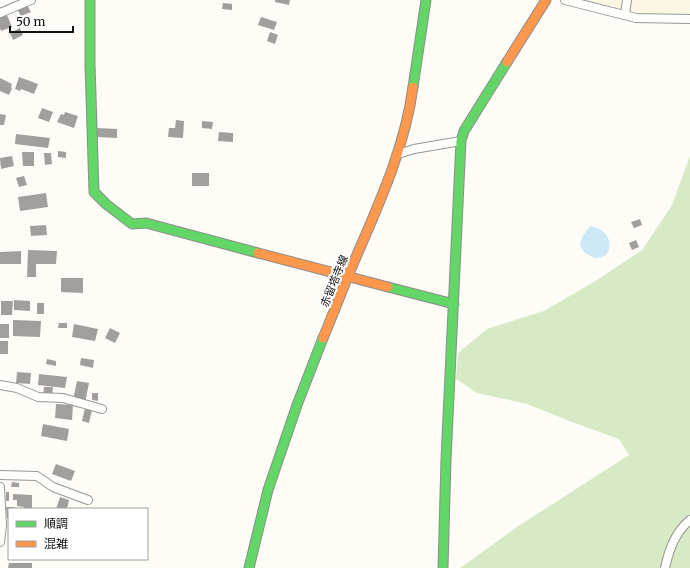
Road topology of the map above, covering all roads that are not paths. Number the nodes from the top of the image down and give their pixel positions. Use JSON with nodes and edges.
{"nodes":[{"id":1,"x":31,"y":0,"type":"edge"},
{"id":2,"x":90,"y":0,"type":"edge"},
{"id":3,"x":426,"y":0,"type":"edge"},
{"id":4,"x":546,"y":0,"type":"edge"},
{"id":5,"x":565,"y":0,"type":"edge"},
{"id":6,"x":627,"y":0,"type":"edge"},
{"id":7,"x":0,"y":13,"type":"edge"},
{"id":8,"x":625,"y":15,"type":"junction"},
{"id":9,"x":690,"y":19,"type":"edge"},
{"id":10,"x":461,"y":141,"type":"junction"},
{"id":11,"x":398,"y":154,"type":"junction"},
{"id":12,"x":348,"y":276,"type":"junction"},
{"id":13,"x":454,"y":304,"type":"junction"},
{"id":14,"x":0,"y":386,"type":"edge"},
{"id":15,"x":102,"y":409,"type":"dead end"},
{"id":16,"x":0,"y":475,"type":"edge"},
{"id":17,"x":0,"y":487,"type":"edge"},
{"id":18,"x":88,"y":500,"type":"dead end"},
{"id":19,"x":690,"y":520,"type":"edge"},
{"id":20,"x":0,"y":542,"type":"edge"},
{"id":21,"x":249,"y":568,"type":"edge"},
{"id":22,"x":443,"y":568,"type":"edge"},
{"id":23,"x":665,"y":568,"type":"edge"}],
"edges":[{"from":1,"to":7,"type":"street"},
{"from":2,"to":12,"type":"street"},
{"from":3,"to":11,"type":"street","name":"赤留塔寺線"},
{"from":4,"to":10,"type":"street"},
{"from":5,"to":8,"type":"street"},
{"from":6,"to":8,"type":"street"},
{"from":8,"to":9,"type":"street"},
{"from":10,"to":11,"type":"street"},
{"from":10,"to":13,"type":"street"},
{"from":11,"to":12,"type":"street","name":"赤留塔寺線"},
{"from":12,"to":13,"type":"street"},
{"from":12,"to":21,"type":"street","name":"赤留塔寺線"},
{"from":13,"to":22,"type":"street"},
{"from":14,"to":15,"type":"street"},
{"from":16,"to":18,"type":"street"},
{"from":17,"to":20,"type":"street"},
{"from":19,"to":23,"type":"street"}]}
